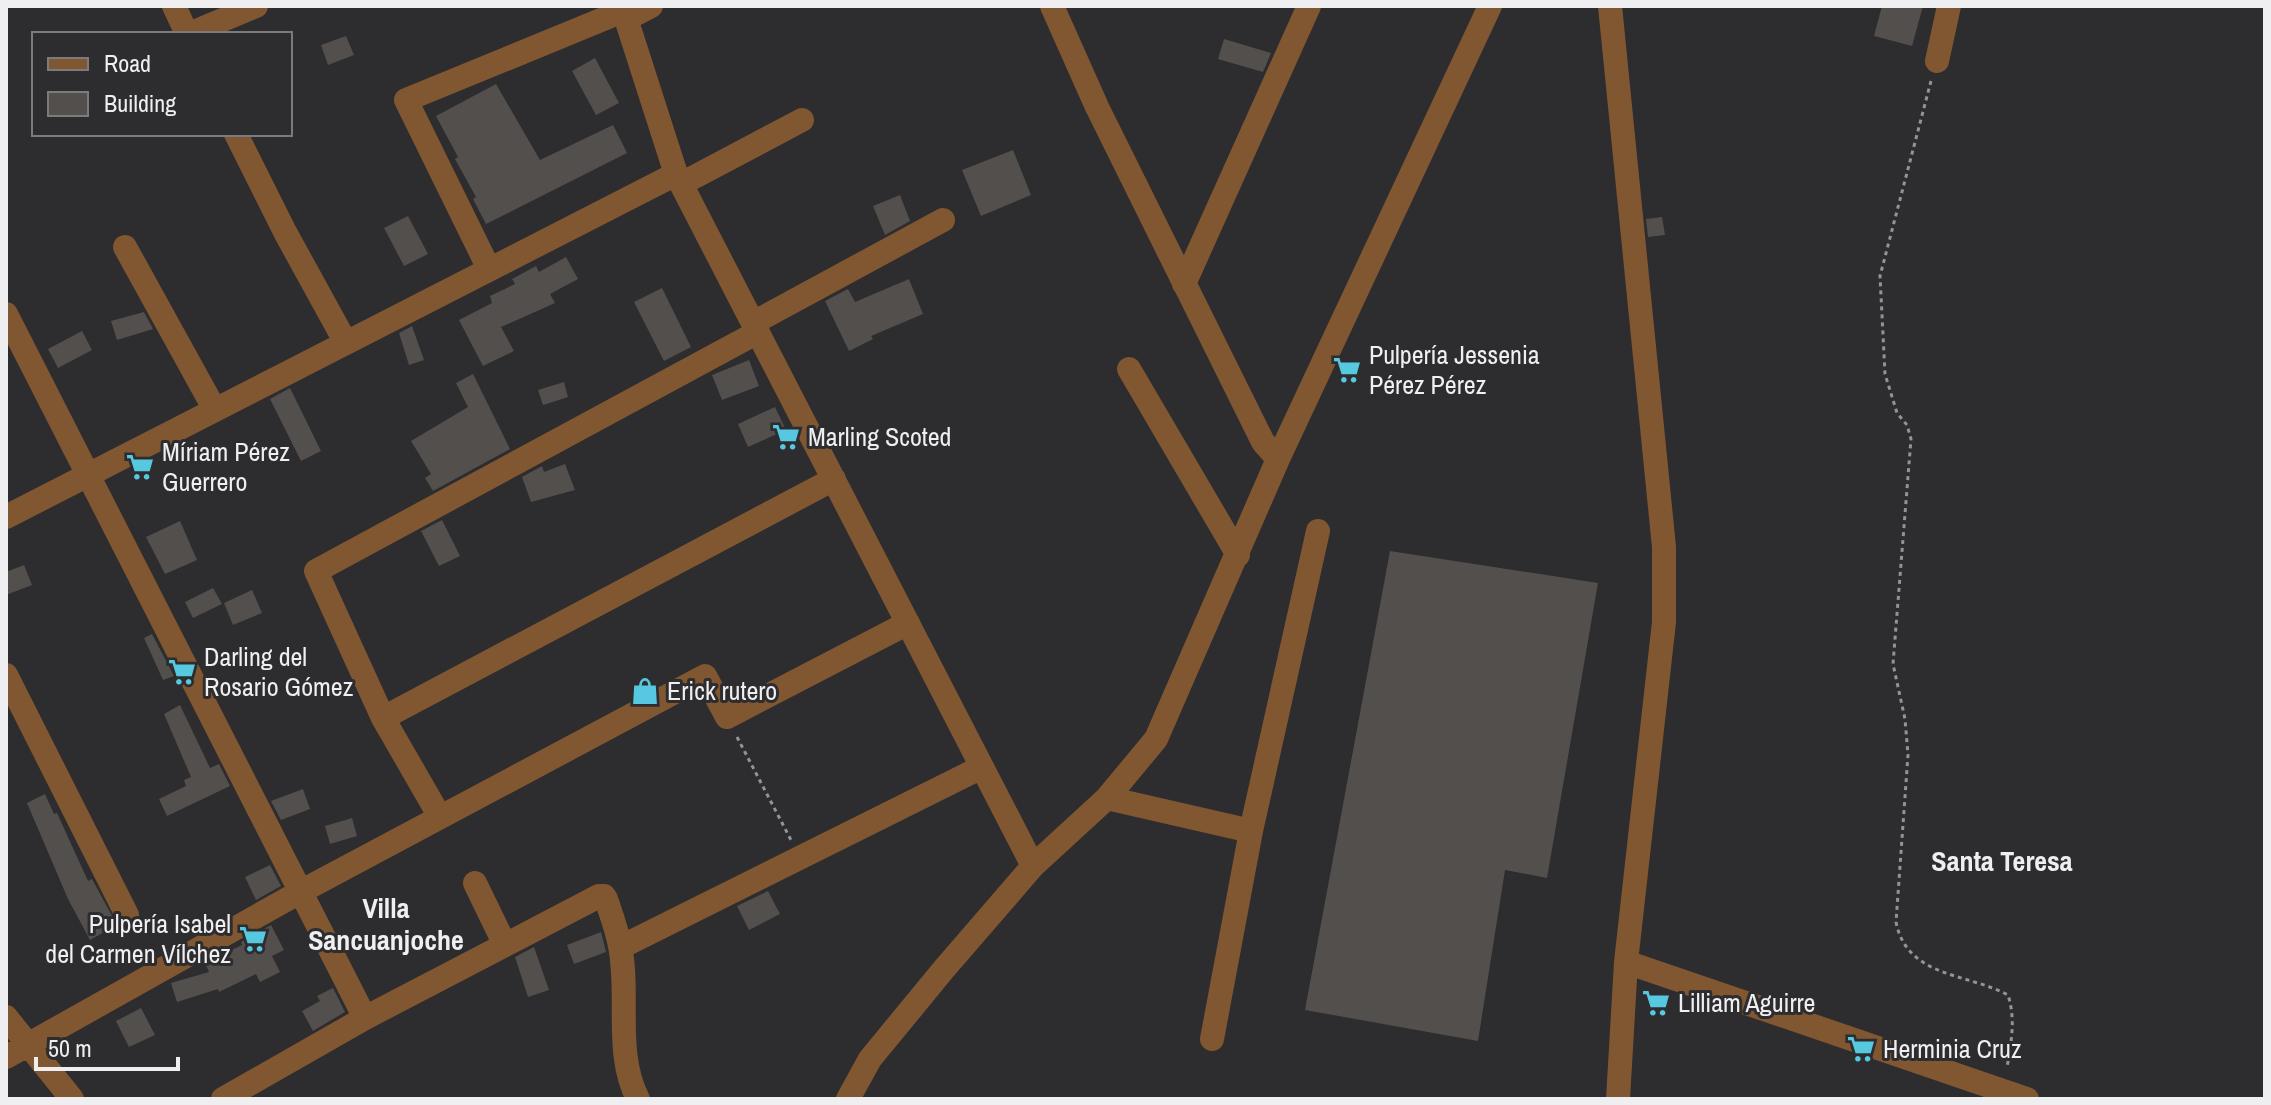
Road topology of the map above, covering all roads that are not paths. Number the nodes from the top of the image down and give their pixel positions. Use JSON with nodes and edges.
{"nodes":[{"id":1,"x":174,"y":6,"type":"edge"},
{"id":2,"x":256,"y":6,"type":"edge"},
{"id":3,"x":651,"y":6,"type":"edge"},
{"id":4,"x":1052,"y":6,"type":"edge"},
{"id":5,"x":1309,"y":6,"type":"edge"},
{"id":6,"x":1490,"y":6,"type":"edge"},
{"id":7,"x":1610,"y":6,"type":"edge"},
{"id":8,"x":1949,"y":6,"type":"edge"},
{"id":9,"x":624,"y":12,"type":"edge"},
{"id":10,"x":187,"y":32,"type":"edge"},
{"id":11,"x":193,"y":32,"type":"edge"},
{"id":12,"x":1937,"y":61,"type":"road end"},
{"id":13,"x":802,"y":120,"type":"dead end"},
{"id":14,"x":237,"y":136,"type":"edge"},
{"id":15,"x":679,"y":179,"type":"junction"},
{"id":16,"x":943,"y":220,"type":"dead end"},
{"id":17,"x":125,"y":247,"type":"dead end"},
{"id":18,"x":489,"y":269,"type":"junction"},
{"id":19,"x":1184,"y":284,"type":"junction"},
{"id":20,"x":6,"y":314,"type":"edge"},
{"id":21,"x":756,"y":328,"type":"junction"},
{"id":22,"x":346,"y":343,"type":"junction"},
{"id":23,"x":1129,"y":369,"type":"dead end"},
{"id":24,"x":215,"y":410,"type":"junction"},
{"id":25,"x":1278,"y":459,"type":"junction"},
{"id":26,"x":89,"y":474,"type":"junction"},
{"id":27,"x":834,"y":479,"type":"junction"},
{"id":28,"x":6,"y":517,"type":"edge"},
{"id":29,"x":1318,"y":531,"type":"dead end"},
{"id":30,"x":1238,"y":555,"type":"junction"},
{"id":31,"x":908,"y":623,"type":"junction"},
{"id":32,"x":6,"y":675,"type":"edge"},
{"id":33,"x":383,"y":718,"type":"junction"},
{"id":34,"x":982,"y":767,"type":"junction"},
{"id":35,"x":1107,"y":798,"type":"junction"},
{"id":36,"x":440,"y":817,"type":"junction"},
{"id":37,"x":1251,"y":831,"type":"junction"},
{"id":38,"x":1033,"y":866,"type":"junction"},
{"id":39,"x":475,"y":883,"type":"dead end"},
{"id":40,"x":300,"y":892,"type":"junction"},
{"id":41,"x":127,"y":915,"type":"dead end"},
{"id":42,"x":505,"y":945,"type":"junction"},
{"id":43,"x":621,"y":947,"type":"junction"},
{"id":44,"x":1626,"y":962,"type":"junction"},
{"id":45,"x":6,"y":1017,"type":"edge"},
{"id":46,"x":365,"y":1018,"type":"junction"},
{"id":47,"x":1212,"y":1039,"type":"dead end"},
{"id":48,"x":29,"y":1045,"type":"junction"},
{"id":49,"x":6,"y":1057,"type":"edge"},
{"id":50,"x":2002,"y":1095,"type":"edge"},
{"id":51,"x":72,"y":1099,"type":"edge"},
{"id":52,"x":223,"y":1099,"type":"edge"},
{"id":53,"x":638,"y":1099,"type":"edge"},
{"id":54,"x":848,"y":1099,"type":"edge"},
{"id":55,"x":1618,"y":1099,"type":"edge"},
{"id":56,"x":2027,"y":1099,"type":"edge"}],
"edges":[{"from":1,"to":10,"type":"street"},
{"from":2,"to":11,"type":"street"},
{"from":3,"to":9,"type":"street"},
{"from":4,"to":19,"type":"street"},
{"from":5,"to":19,"type":"street"},
{"from":6,"to":25,"type":"street"},
{"from":7,"to":44,"type":"street"},
{"from":8,"to":12,"type":"street"},
{"from":9,"to":15,"type":"street"},
{"from":9,"to":18,"type":"street"},
{"from":13,"to":15,"type":"street"},
{"from":14,"to":22,"type":"street"},
{"from":15,"to":18,"type":"street"},
{"from":15,"to":21,"type":"street"},
{"from":16,"to":21,"type":"street"},
{"from":17,"to":24,"type":"street"},
{"from":18,"to":22,"type":"street"},
{"from":19,"to":25,"type":"street"},
{"from":20,"to":26,"type":"street"},
{"from":21,"to":27,"type":"street"},
{"from":21,"to":33,"type":"street"},
{"from":22,"to":24,"type":"street"},
{"from":23,"to":30,"type":"street"},
{"from":24,"to":26,"type":"street"},
{"from":25,"to":30,"type":"street"},
{"from":26,"to":28,"type":"street"},
{"from":26,"to":40,"type":"street"},
{"from":27,"to":31,"type":"street"},
{"from":27,"to":33,"type":"street"},
{"from":29,"to":37,"type":"street"},
{"from":30,"to":35,"type":"street"},
{"from":31,"to":34,"type":"street"},
{"from":31,"to":36,"type":"street"},
{"from":32,"to":41,"type":"street"},
{"from":33,"to":36,"type":"street"},
{"from":34,"to":38,"type":"street"},
{"from":34,"to":43,"type":"street"},
{"from":35,"to":37,"type":"street"},
{"from":35,"to":38,"type":"street"},
{"from":36,"to":40,"type":"street"},
{"from":37,"to":47,"type":"street"},
{"from":38,"to":54,"type":"street"},
{"from":39,"to":42,"type":"street"},
{"from":40,"to":46,"type":"street"},
{"from":40,"to":48,"type":"street"},
{"from":42,"to":43,"type":"street"},
{"from":42,"to":46,"type":"street"},
{"from":43,"to":53,"type":"street"},
{"from":44,"to":50,"type":"street"},
{"from":44,"to":55,"type":"street"},
{"from":45,"to":48,"type":"street"},
{"from":46,"to":52,"type":"street"},
{"from":48,"to":49,"type":"street"},
{"from":48,"to":51,"type":"street"},
{"from":50,"to":56,"type":"street"}]}
